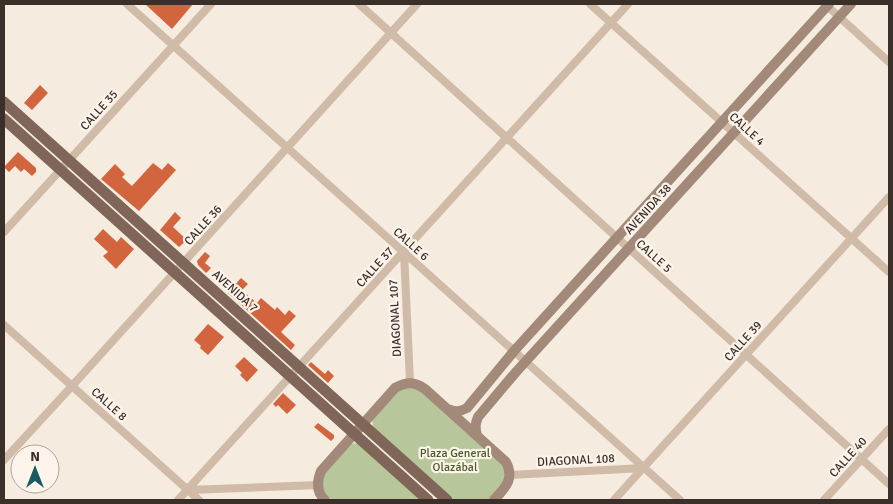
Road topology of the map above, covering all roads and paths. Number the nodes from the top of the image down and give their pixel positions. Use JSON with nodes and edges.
{"nodes":[{"id":1,"x":127,"y":4,"type":"edge"},
{"id":2,"x":211,"y":4,"type":"edge"},
{"id":3,"x":359,"y":4,"type":"edge"},
{"id":4,"x":418,"y":4,"type":"edge"},
{"id":5,"x":590,"y":4,"type":"edge"},
{"id":6,"x":628,"y":4,"type":"edge"},
{"id":7,"x":827,"y":4,"type":"edge"},
{"id":8,"x":851,"y":4,"type":"edge"},
{"id":9,"x":839,"y":16,"type":"junction"},
{"id":10,"x":611,"y":22,"type":"junction"},
{"id":11,"x":391,"y":33,"type":"junction"},
{"id":12,"x":173,"y":45,"type":"junction"},
{"id":13,"x":889,"y":62,"type":"edge"},
{"id":14,"x":4,"y":102,"type":"edge"},
{"id":15,"x":4,"y":119,"type":"edge"},
{"id":16,"x":722,"y":122,"type":"junction"},
{"id":17,"x":734,"y":132,"type":"junction"},
{"id":18,"x":507,"y":138,"type":"junction"},
{"id":19,"x":288,"y":148,"type":"junction"},
{"id":20,"x":69,"y":160,"type":"junction"},
{"id":21,"x":61,"y":169,"type":"junction"},
{"id":22,"x":889,"y":197,"type":"edge"},
{"id":23,"x":4,"y":232,"type":"edge"},
{"id":24,"x":617,"y":238,"type":"junction"},
{"id":25,"x":852,"y":238,"type":"junction"},
{"id":26,"x":629,"y":248,"type":"junction"},
{"id":27,"x":404,"y":252,"type":"junction"},
{"id":28,"x":183,"y":263,"type":"junction"},
{"id":29,"x":175,"y":272,"type":"junction"},
{"id":30,"x":889,"y":272,"type":"edge"},
{"id":31,"x":4,"y":325,"type":"edge"},
{"id":32,"x":514,"y":351,"type":"junction"},
{"id":33,"x":746,"y":355,"type":"junction"},
{"id":34,"x":526,"y":362,"type":"junction"},
{"id":35,"x":299,"y":367,"type":"junction"},
{"id":36,"x":290,"y":377,"type":"junction"},
{"id":37,"x":410,"y":382,"type":"junction"},
{"id":38,"x":72,"y":386,"type":"junction"},
{"id":39,"x":448,"y":409,"type":"junction"},
{"id":40,"x":362,"y":424,"type":"junction"},
{"id":41,"x":889,"y":429,"type":"edge"},
{"id":42,"x":354,"y":434,"type":"junction"},
{"id":43,"x":477,"y":435,"type":"junction"},
{"id":44,"x":862,"y":459,"type":"junction"},
{"id":45,"x":4,"y":460,"type":"edge"},
{"id":46,"x":644,"y":468,"type":"junction"},
{"id":47,"x":510,"y":475,"type":"junction"},
{"id":48,"x":889,"y":484,"type":"edge"},
{"id":49,"x":318,"y":485,"type":"junction"},
{"id":50,"x":188,"y":490,"type":"junction"},
{"id":51,"x":178,"y":500,"type":"edge"},
{"id":52,"x":199,"y":500,"type":"edge"},
{"id":53,"x":325,"y":500,"type":"edge"},
{"id":54,"x":428,"y":500,"type":"edge"},
{"id":55,"x":447,"y":500,"type":"edge"},
{"id":56,"x":494,"y":500,"type":"edge"},
{"id":57,"x":614,"y":500,"type":"edge"},
{"id":58,"x":680,"y":500,"type":"edge"},
{"id":59,"x":824,"y":500,"type":"edge"}],
"edges":[{"from":1,"to":12,"type":"street","name":"CALLE 6"},
{"from":2,"to":12,"type":"street","name":"CALLE 35"},
{"from":3,"to":11,"type":"street","name":"CALLE 5"},
{"from":4,"to":11,"type":"street","name":"CALLE 36"},
{"from":5,"to":10,"type":"street","name":"CALLE 4"},
{"from":6,"to":10,"type":"street","name":"CALLE 37"},
{"from":7,"to":9,"type":"street"},
{"from":7,"to":16,"type":"main road","name":"AVENIDA 38"},
{"from":8,"to":9,"type":"main road","name":"AVENIDA 38"},
{"from":9,"to":13,"type":"street"},
{"from":9,"to":17,"type":"main road","name":"AVENIDA 38"},
{"from":10,"to":16,"type":"street","name":"CALLE 4"},
{"from":10,"to":18,"type":"street","name":"CALLE 37"},
{"from":11,"to":18,"type":"street","name":"CALLE 5"},
{"from":11,"to":19,"type":"street","name":"CALLE 36"},
{"from":12,"to":19,"type":"street","name":"CALLE 6"},
{"from":12,"to":20,"type":"street","name":"CALLE 35"},
{"from":14,"to":20,"type":"main road","name":"AVENIDA 7"},
{"from":15,"to":21,"type":"main road"},
{"from":16,"to":17,"type":"street","name":"CALLE 4"},
{"from":16,"to":24,"type":"main road","name":"AVENIDA 38"},
{"from":17,"to":25,"type":"street","name":"CALLE 4"},
{"from":17,"to":26,"type":"main road","name":"AVENIDA 38"},
{"from":18,"to":24,"type":"street","name":"CALLE 5"},
{"from":18,"to":27,"type":"street","name":"CALLE 37"},
{"from":19,"to":27,"type":"street","name":"CALLE 6"},
{"from":19,"to":28,"type":"street","name":"CALLE 36"},
{"from":20,"to":21,"type":"street","name":"CALLE 35"},
{"from":20,"to":28,"type":"main road","name":"AVENIDA 7"},
{"from":21,"to":23,"type":"street","name":"CALLE 35"},
{"from":21,"to":29,"type":"main road"},
{"from":22,"to":25,"type":"street","name":"CALLE 39"},
{"from":24,"to":26,"type":"street","name":"CALLE 5"},
{"from":24,"to":32,"type":"main road","name":"AVENIDA 38"},
{"from":25,"to":30,"type":"street","name":"CALLE 4"},
{"from":25,"to":33,"type":"street","name":"CALLE 39"},
{"from":26,"to":33,"type":"street","name":"CALLE 5"},
{"from":26,"to":34,"type":"main road","name":"AVENIDA 38"},
{"from":27,"to":32,"type":"street","name":"CALLE 6"},
{"from":27,"to":35,"type":"street","name":"CALLE 37"},
{"from":27,"to":37,"type":"street","name":"DIAGONAL 107"},
{"from":28,"to":29,"type":"street","name":"CALLE 36"},
{"from":28,"to":35,"type":"main road","name":"AVENIDA 7"},
{"from":29,"to":36,"type":"main road"},
{"from":29,"to":38,"type":"street","name":"CALLE 36"},
{"from":31,"to":38,"type":"street","name":"CALLE 8"},
{"from":32,"to":34,"type":"street","name":"CALLE 6"},
{"from":32,"to":39,"type":"main road","name":"AVENIDA 38"},
{"from":33,"to":44,"type":"street","name":"CALLE 5"},
{"from":33,"to":46,"type":"street","name":"CALLE 39"},
{"from":34,"to":43,"type":"main road","name":"AVENIDA 38"},
{"from":34,"to":46,"type":"street","name":"CALLE 6"},
{"from":35,"to":36,"type":"street","name":"CALLE 37"},
{"from":35,"to":40,"type":"main road","name":"AVENIDA 7"},
{"from":36,"to":42,"type":"main road"},
{"from":36,"to":50,"type":"street","name":"CALLE 37"},
{"from":37,"to":39,"type":"main road"},
{"from":37,"to":40,"type":"main road"},
{"from":38,"to":45,"type":"street","name":"CALLE 36"},
{"from":38,"to":50,"type":"street","name":"CALLE 8"},
{"from":39,"to":43,"type":"main road"},
{"from":40,"to":42,"type":"main road"},
{"from":40,"to":55,"type":"main road","name":"AVENIDA 7"},
{"from":41,"to":44,"type":"street","name":"CALLE 40"},
{"from":42,"to":49,"type":"main road"},
{"from":42,"to":54,"type":"main road"},
{"from":43,"to":47,"type":"main road"},
{"from":44,"to":48,"type":"street","name":"CALLE 5"},
{"from":44,"to":59,"type":"street","name":"CALLE 40"},
{"from":46,"to":47,"type":"street","name":"DIAGONAL 108"},
{"from":46,"to":57,"type":"street","name":"CALLE 39"},
{"from":46,"to":58,"type":"street","name":"CALLE 6"},
{"from":47,"to":56,"type":"main road"},
{"from":49,"to":50,"type":"street"},
{"from":49,"to":53,"type":"main road"},
{"from":50,"to":51,"type":"street","name":"CALLE 37"},
{"from":50,"to":52,"type":"street","name":"CALLE 8"}]}
